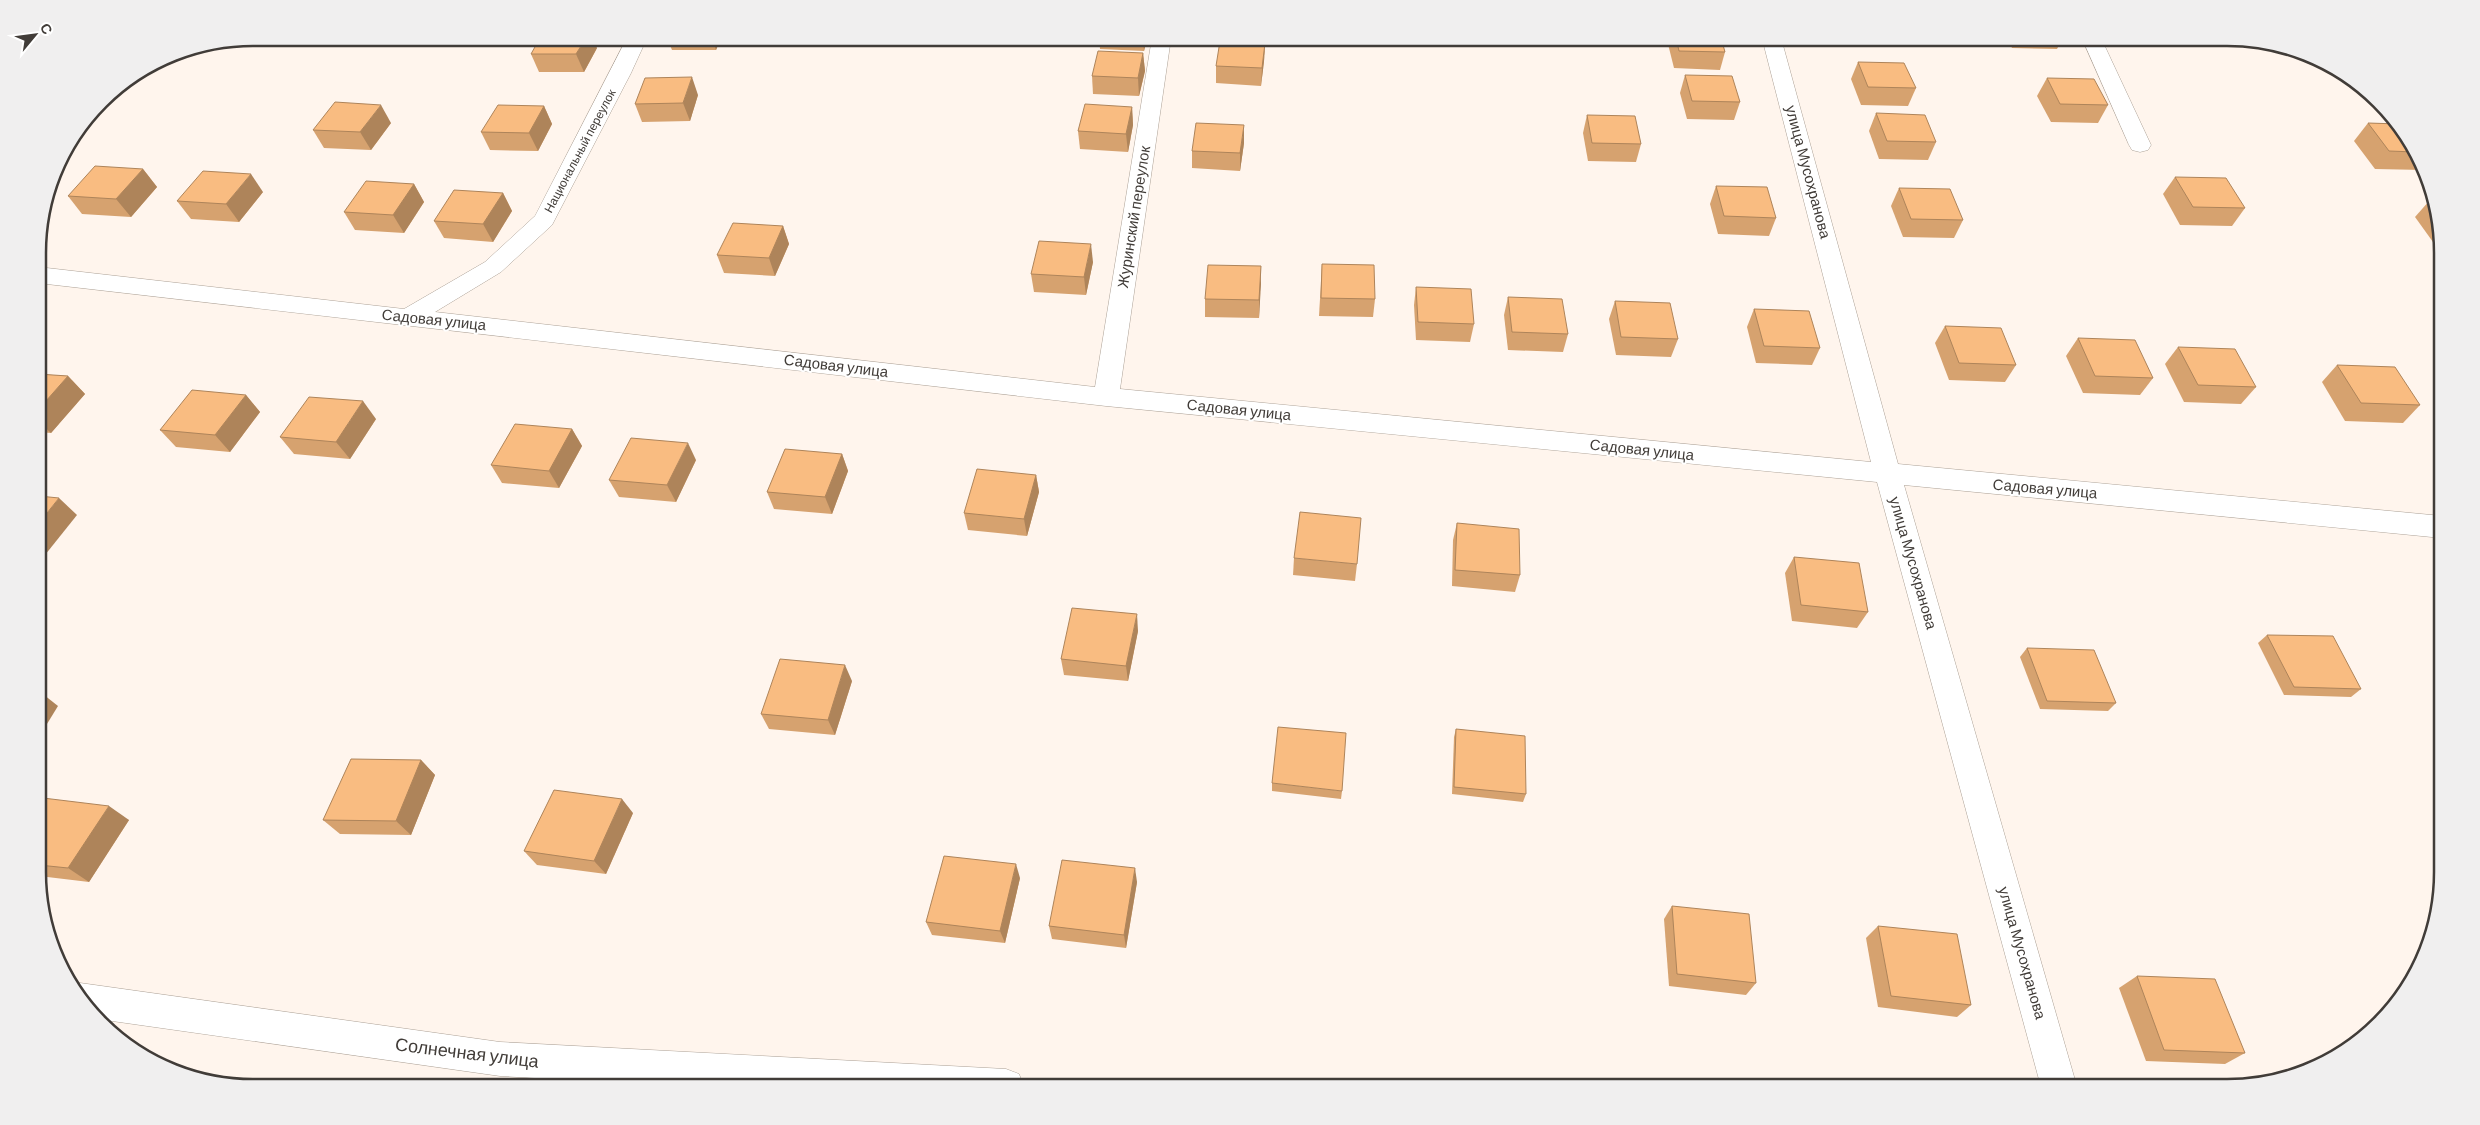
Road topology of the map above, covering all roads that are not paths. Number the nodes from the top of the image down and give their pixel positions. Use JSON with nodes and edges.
{"nodes":[{"id":1,"x":633,"y":46,"type":"edge"},
{"id":2,"x":1161,"y":46,"type":"edge"},
{"id":3,"x":1774,"y":46,"type":"edge"},
{"id":4,"x":2095,"y":46,"type":"edge"},
{"id":5,"x":2140,"y":145,"type":"dead end"},
{"id":6,"x":46,"y":276,"type":"edge"},
{"id":7,"x":408,"y":317,"type":"junction"},
{"id":8,"x":1106,"y":397,"type":"junction"},
{"id":9,"x":1888,"y":474,"type":"junction"},
{"id":10,"x":2434,"y":526,"type":"edge"},
{"id":11,"x":92,"y":1002,"type":"edge"},
{"id":12,"x":861,"y":1079,"type":"edge"},
{"id":13,"x":2057,"y":1079,"type":"edge"}],
"edges":[{"from":1,"to":7,"type":"street","name":"Национальный переулок"},
{"from":2,"to":8,"type":"street","name":"Журинский переулок"},
{"from":3,"to":9,"type":"street","name":"улица Мусохранова"},
{"from":4,"to":5,"type":"street"},
{"from":6,"to":7,"type":"street","name":"Садовая улица"},
{"from":7,"to":8,"type":"street","name":"Садовая улица"},
{"from":8,"to":9,"type":"street","name":"Садовая улица"},
{"from":9,"to":10,"type":"street","name":"Садовая улица"},
{"from":9,"to":13,"type":"street","name":"улица Мусохранова"},
{"from":11,"to":12,"type":"street","name":"Солнечная улица"}]}
